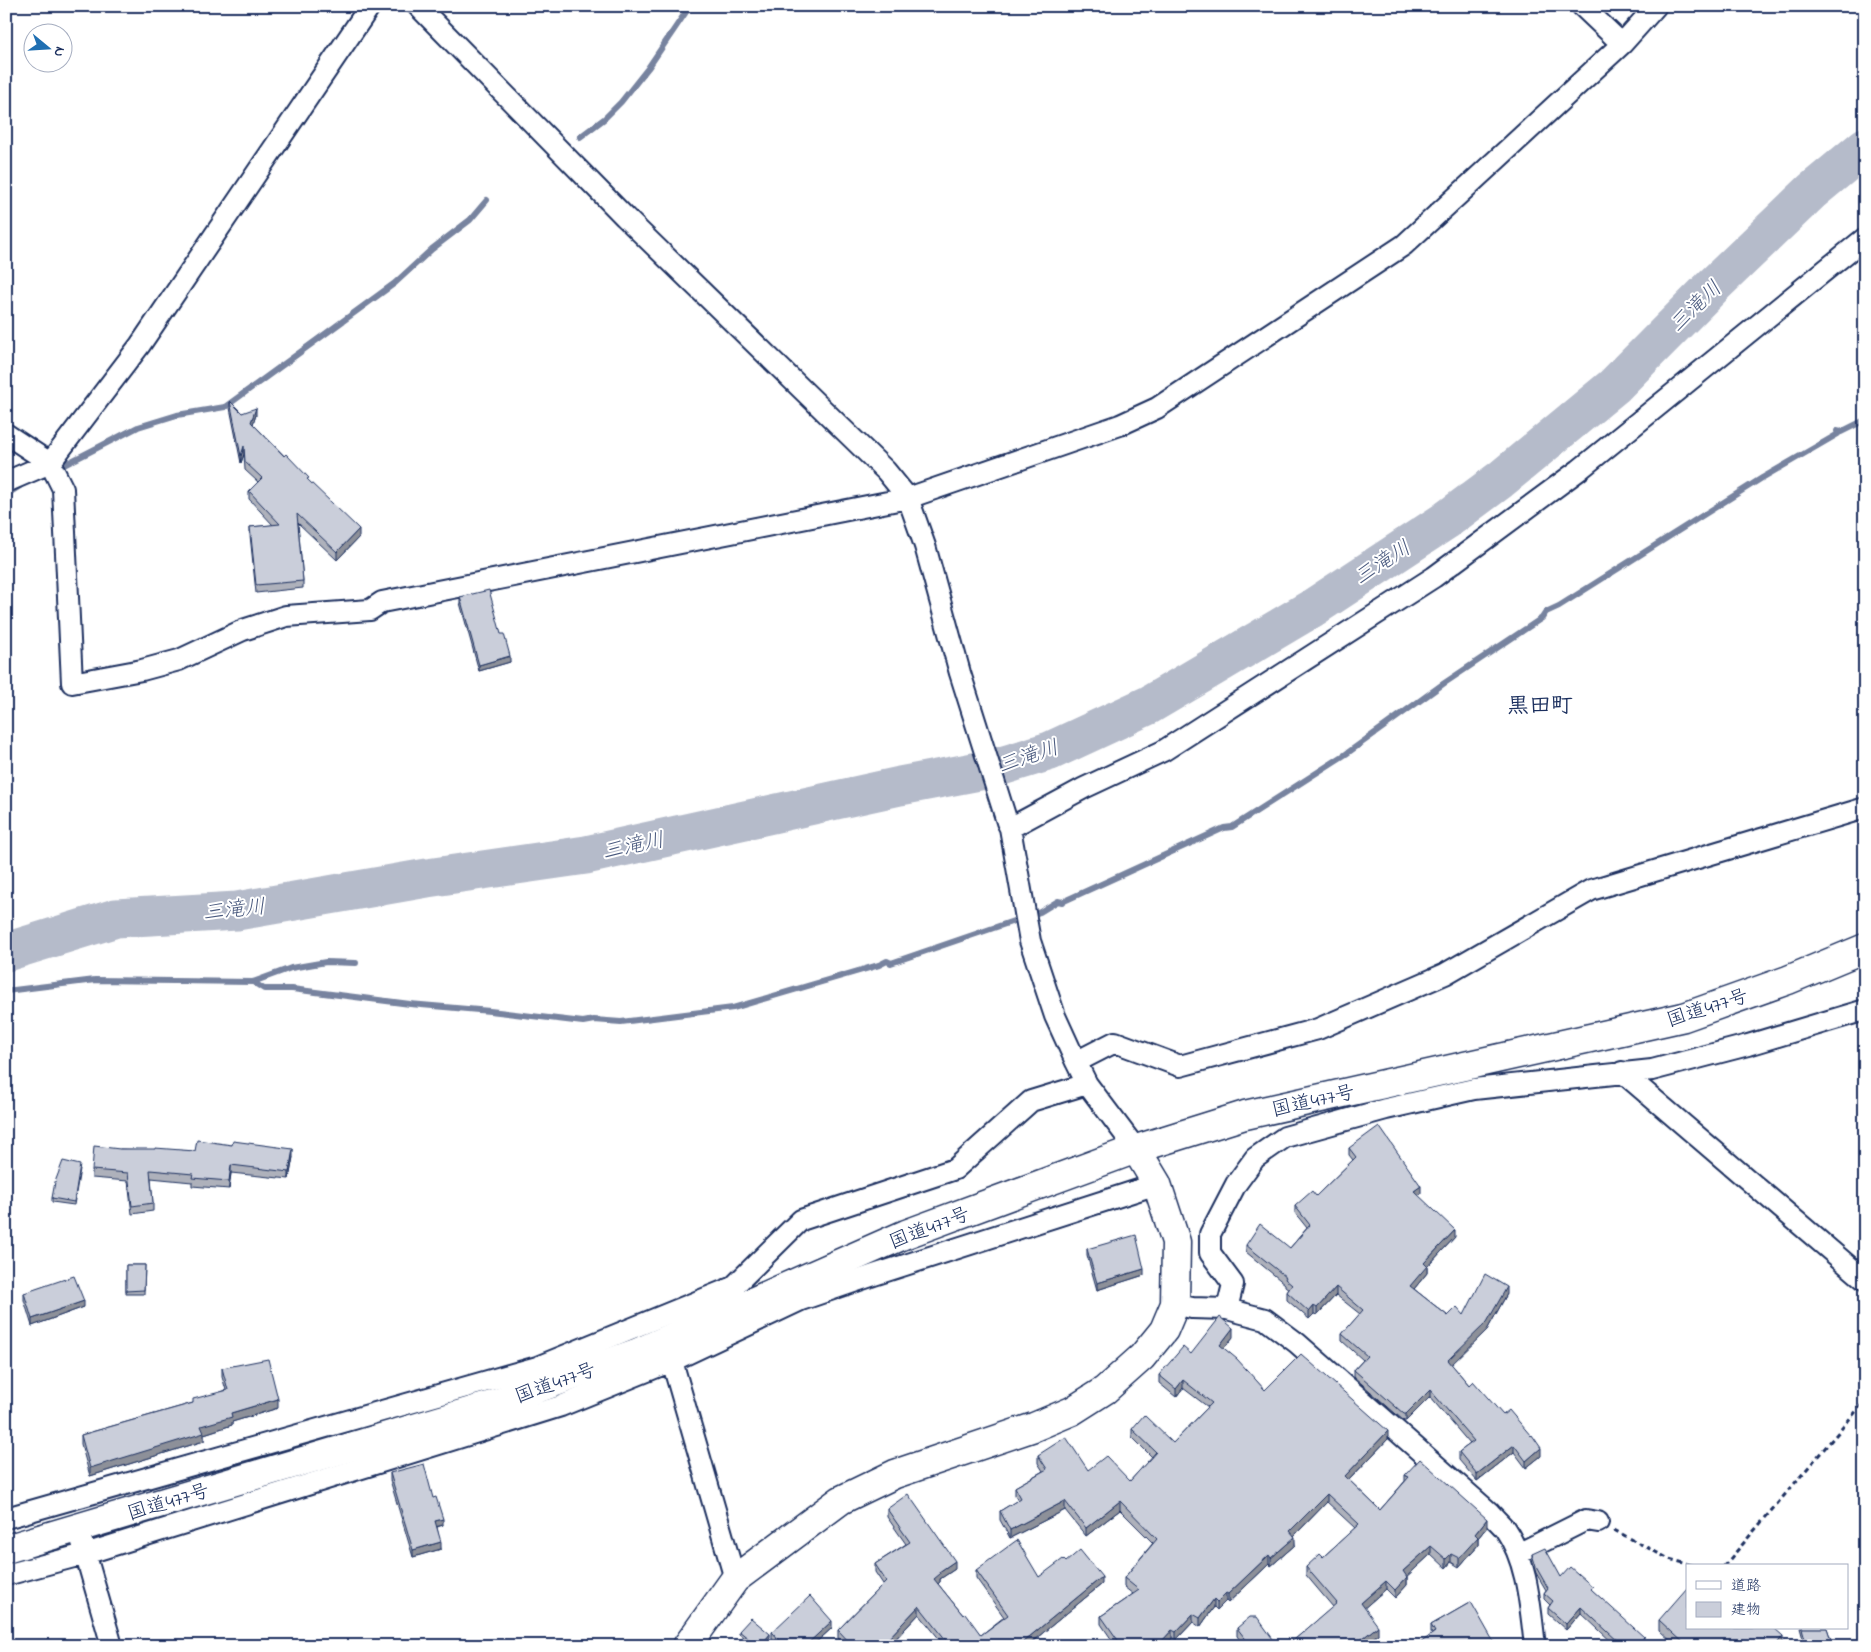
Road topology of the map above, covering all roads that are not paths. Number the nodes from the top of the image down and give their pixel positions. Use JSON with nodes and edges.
{"nodes":[{"id":1,"x":370,"y":6,"type":"edge"},
{"id":2,"x":418,"y":6,"type":"edge"},
{"id":3,"x":1582,"y":6,"type":"edge"},
{"id":4,"x":1656,"y":6,"type":"edge"},
{"id":5,"x":1622,"y":44,"type":"junction"},
{"id":6,"x":1865,"y":238,"type":"edge"},
{"id":7,"x":6,"y":434,"type":"edge"},
{"id":8,"x":50,"y":464,"type":"junction"},
{"id":9,"x":6,"y":482,"type":"edge"},
{"id":10,"x":908,"y":498,"type":"junction"},
{"id":11,"x":1865,"y":808,"type":"edge"},
{"id":12,"x":1008,"y":826,"type":"junction"},
{"id":13,"x":1865,"y":948,"type":"edge"},
{"id":14,"x":1865,"y":1010,"type":"edge"},
{"id":15,"x":1076,"y":1062,"type":"junction"},
{"id":16,"x":1622,"y":1072,"type":"junction"},
{"id":17,"x":1088,"y":1084,"type":"junction"},
{"id":18,"x":1136,"y":1149,"type":"junction"},
{"id":19,"x":1158,"y":1184,"type":"junction"},
{"id":20,"x":1865,"y":1280,"type":"edge"},
{"id":21,"x":1175,"y":1304,"type":"junction"},
{"id":22,"x":1227,"y":1309,"type":"junction"},
{"id":23,"x":672,"y":1361,"type":"junction"},
{"id":24,"x":6,"y":1518,"type":"edge"},
{"id":25,"x":1598,"y":1522,"type":"road end"},
{"id":26,"x":79,"y":1528,"type":"junction"},
{"id":27,"x":6,"y":1549,"type":"edge"},
{"id":28,"x":85,"y":1554,"type":"junction"},
{"id":29,"x":1518,"y":1554,"type":"junction"},
{"id":30,"x":6,"y":1575,"type":"edge"},
{"id":31,"x":735,"y":1578,"type":"junction"},
{"id":32,"x":112,"y":1646,"type":"edge"},
{"id":33,"x":686,"y":1646,"type":"edge"},
{"id":34,"x":1536,"y":1646,"type":"edge"}],
"edges":[{"from":1,"to":8,"type":"street"},
{"from":2,"to":10,"type":"street"},
{"from":3,"to":5,"type":"street"},
{"from":4,"to":5,"type":"street"},
{"from":5,"to":10,"type":"street"},
{"from":6,"to":12,"type":"street"},
{"from":7,"to":8,"type":"street"},
{"from":8,"to":9,"type":"street"},
{"from":8,"to":10,"type":"street"},
{"from":10,"to":12,"type":"street"},
{"from":11,"to":15,"type":"street"},
{"from":12,"to":15,"type":"street"},
{"from":13,"to":18,"type":"main road","name":"国道477号"},
{"from":14,"to":16,"type":"street"},
{"from":15,"to":17,"type":"street"},
{"from":16,"to":20,"type":"street"},
{"from":16,"to":22,"type":"street"},
{"from":17,"to":18,"type":"street"},
{"from":17,"to":24,"type":"street"},
{"from":18,"to":19,"type":"main road"},
{"from":18,"to":26,"type":"main road","name":"国道477号"},
{"from":19,"to":21,"type":"main road"},
{"from":19,"to":23,"type":"street"},
{"from":21,"to":22,"type":"street"},
{"from":21,"to":31,"type":"main road"},
{"from":22,"to":29,"type":"street"},
{"from":23,"to":28,"type":"street"},
{"from":23,"to":31,"type":"street"},
{"from":25,"to":29,"type":"street"},
{"from":26,"to":27,"type":"main road","name":"国道477号"},
{"from":26,"to":28,"type":"street"},
{"from":28,"to":30,"type":"street"},
{"from":28,"to":32,"type":"street"},
{"from":29,"to":34,"type":"street"},
{"from":31,"to":33,"type":"main road"}]}
